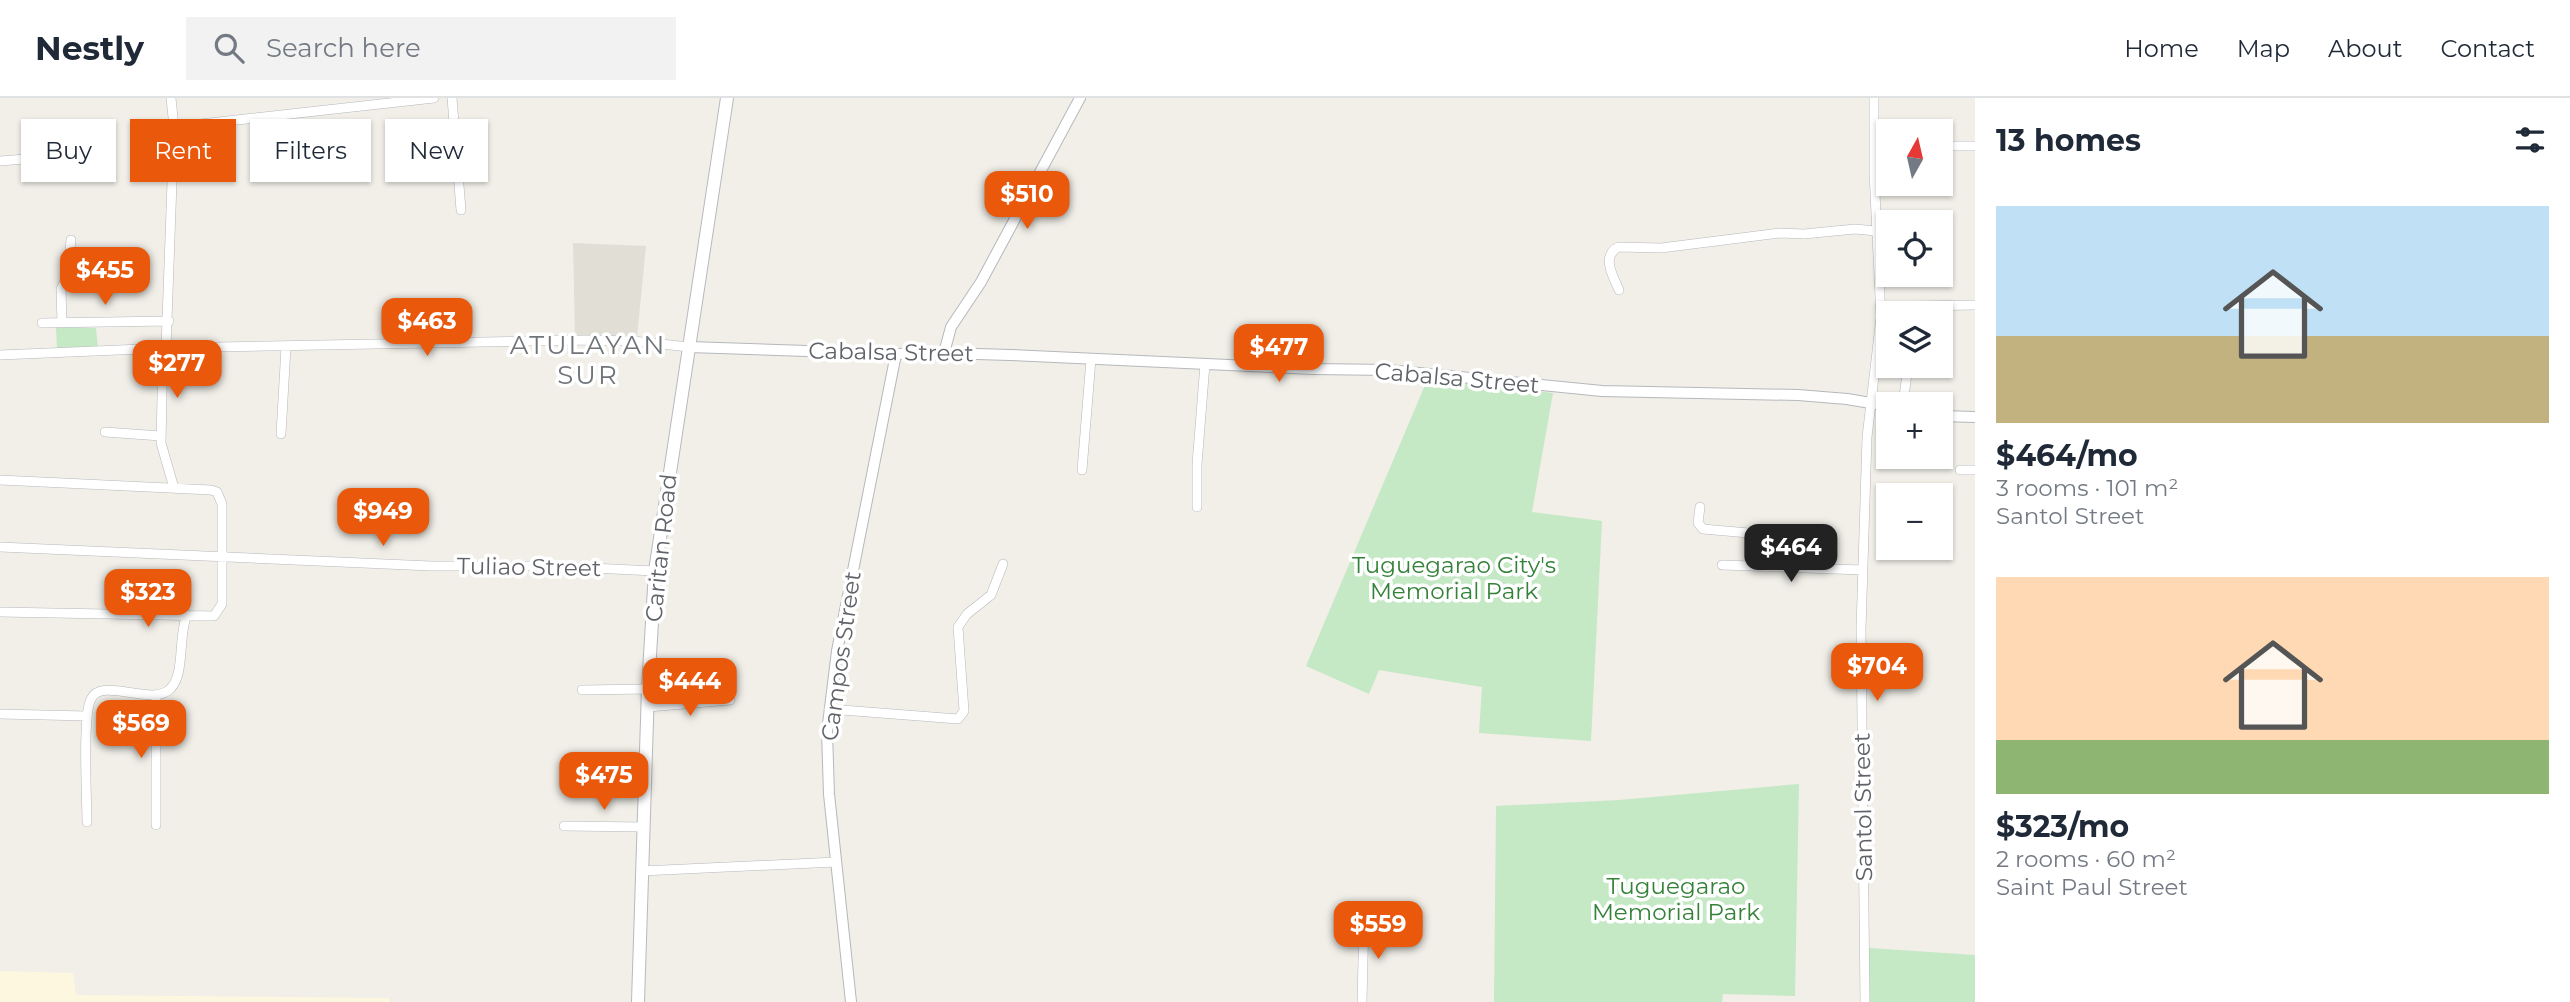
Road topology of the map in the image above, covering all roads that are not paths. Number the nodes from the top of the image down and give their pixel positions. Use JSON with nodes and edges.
{"nodes":[{"id":1,"x":172,"y":98,"type":"edge"},
{"id":2,"x":434,"y":98,"type":"edge"},
{"id":3,"x":452,"y":98,"type":"edge"},
{"id":4,"x":727,"y":98,"type":"edge"},
{"id":5,"x":1080,"y":98,"type":"edge"},
{"id":6,"x":1874,"y":98,"type":"edge"},
{"id":7,"x":173,"y":119,"type":"edge"},
{"id":8,"x":236,"y":120,"type":"edge"},
{"id":9,"x":1874,"y":145,"type":"joint"},
{"id":10,"x":1953,"y":146,"type":"edge"},
{"id":11,"x":1975,"y":146,"type":"edge"},
{"id":12,"x":21,"y":159,"type":"edge"},
{"id":13,"x":0,"y":161,"type":"edge"},
{"id":14,"x":173,"y":182,"type":"edge"},
{"id":15,"x":461,"y":210,"type":"dead end"},
{"id":16,"x":1876,"y":231,"type":"joint"},
{"id":17,"x":71,"y":240,"type":"dead end"},
{"id":18,"x":1879,"y":287,"type":"edge"},
{"id":19,"x":1619,"y":290,"type":"dead end"},
{"id":20,"x":1975,"y":305,"type":"edge"},
{"id":21,"x":1953,"y":307,"type":"edge"},
{"id":22,"x":169,"y":321,"type":"junction"},
{"id":23,"x":42,"y":323,"type":"dead end"},
{"id":24,"x":62,"y":323,"type":"junction"},
{"id":25,"x":286,"y":347,"type":"junction"},
{"id":26,"x":689,"y":347,"type":"junction"},
{"id":27,"x":165,"y":349,"type":"junction"},
{"id":28,"x":944,"y":353,"type":"junction"},
{"id":29,"x":896,"y":354,"type":"junction"},
{"id":30,"x":0,"y":355,"type":"edge"},
{"id":31,"x":1091,"y":359,"type":"junction"},
{"id":32,"x":1205,"y":364,"type":"junction"},
{"id":33,"x":1871,"y":402,"type":"junction"},
{"id":34,"x":1876,"y":403,"type":"edge"},
{"id":35,"x":1953,"y":416,"type":"edge"},
{"id":36,"x":1975,"y":417,"type":"edge"},
{"id":37,"x":105,"y":432,"type":"dead end"},
{"id":38,"x":281,"y":434,"type":"dead end"},
{"id":39,"x":161,"y":436,"type":"junction"},
{"id":40,"x":1082,"y":470,"type":"dead end"},
{"id":41,"x":1960,"y":470,"type":"dead end"},
{"id":42,"x":1975,"y":470,"type":"edge"},
{"id":43,"x":0,"y":480,"type":"edge"},
{"id":44,"x":174,"y":488,"type":"junction"},
{"id":45,"x":1197,"y":507,"type":"dead end"},
{"id":46,"x":1700,"y":507,"type":"dead end"},
{"id":47,"x":0,"y":547,"type":"edge"},
{"id":48,"x":222,"y":555,"type":"junction"},
{"id":49,"x":1003,"y":564,"type":"dead end"},
{"id":50,"x":1722,"y":565,"type":"dead end"},
{"id":51,"x":1764,"y":567,"type":"junction"},
{"id":52,"x":655,"y":570,"type":"junction"},
{"id":53,"x":1862,"y":570,"type":"junction"},
{"id":54,"x":0,"y":612,"type":"edge"},
{"id":55,"x":187,"y":615,"type":"junction"},
{"id":56,"x":648,"y":689,"type":"junction"},
{"id":57,"x":582,"y":690,"type":"dead end"},
{"id":58,"x":156,"y":695,"type":"junction"},
{"id":59,"x":730,"y":700,"type":"dead end"},
{"id":60,"x":648,"y":707,"type":"junction"},
{"id":61,"x":829,"y":709,"type":"junction"},
{"id":62,"x":0,"y":714,"type":"edge"},
{"id":63,"x":87,"y":716,"type":"junction"},
{"id":64,"x":594,"y":765,"type":"dead end"},
{"id":65,"x":646,"y":767,"type":"junction"},
{"id":66,"x":87,"y":822,"type":"dead end"},
{"id":67,"x":156,"y":825,"type":"dead end"},
{"id":68,"x":564,"y":826,"type":"dead end"},
{"id":69,"x":644,"y":827,"type":"junction"},
{"id":70,"x":836,"y":862,"type":"junction"},
{"id":71,"x":642,"y":872,"type":"junction"},
{"id":72,"x":1364,"y":919,"type":"dead end"},
{"id":73,"x":638,"y":1002,"type":"edge"},
{"id":74,"x":851,"y":1002,"type":"edge"},
{"id":75,"x":1362,"y":1002,"type":"edge"},
{"id":76,"x":1865,"y":1002,"type":"edge"}],
"edges":[{"from":1,"to":7,"type":"street"},
{"from":2,"to":8,"type":"street"},
{"from":3,"to":15,"type":"street"},
{"from":4,"to":26,"type":"main road","name":"Caritan Road"},
{"from":5,"to":28,"type":"street"},
{"from":6,"to":9,"type":"street","name":"Santol Street"},
{"from":9,"to":16,"type":"street","name":"Santol Street"},
{"from":10,"to":11,"type":"street"},
{"from":12,"to":13,"type":"street"},
{"from":14,"to":22,"type":"street"},
{"from":16,"to":19,"type":"street"},
{"from":17,"to":24,"type":"street"},
{"from":18,"to":33,"type":"street","name":"Santol Street"},
{"from":20,"to":21,"type":"street"},
{"from":22,"to":24,"type":"street"},
{"from":22,"to":27,"type":"street"},
{"from":23,"to":24,"type":"street"},
{"from":25,"to":26,"type":"street"},
{"from":25,"to":27,"type":"street"},
{"from":25,"to":38,"type":"street"},
{"from":26,"to":29,"type":"street","name":"Cabalsa Street"},
{"from":26,"to":52,"type":"main road","name":"Caritan Road"},
{"from":27,"to":30,"type":"street"},
{"from":27,"to":39,"type":"street"},
{"from":28,"to":29,"type":"street","name":"Cabalsa Street"},
{"from":28,"to":31,"type":"street","name":"Cabalsa Street"},
{"from":29,"to":61,"type":"street","name":"Campos Street"},
{"from":31,"to":32,"type":"street","name":"Cabalsa Street"},
{"from":31,"to":40,"type":"street"},
{"from":32,"to":33,"type":"street","name":"Cabalsa Street"},
{"from":32,"to":45,"type":"street"},
{"from":33,"to":34,"type":"street","name":"Cabalsa Street"},
{"from":33,"to":53,"type":"street","name":"Santol Street"},
{"from":35,"to":36,"type":"street"},
{"from":37,"to":39,"type":"street"},
{"from":39,"to":44,"type":"street"},
{"from":41,"to":42,"type":"street"},
{"from":43,"to":44,"type":"street"},
{"from":44,"to":48,"type":"street"},
{"from":46,"to":51,"type":"street"},
{"from":47,"to":48,"type":"street","name":"Tuliao Street"},
{"from":48,"to":52,"type":"street","name":"Tuliao Street"},
{"from":48,"to":55,"type":"street"},
{"from":49,"to":61,"type":"street"},
{"from":50,"to":51,"type":"street"},
{"from":51,"to":53,"type":"street"},
{"from":52,"to":56,"type":"main road","name":"Caritan Road"},
{"from":53,"to":76,"type":"street","name":"Santol Street"},
{"from":54,"to":55,"type":"street"},
{"from":55,"to":58,"type":"street"},
{"from":56,"to":57,"type":"street"},
{"from":56,"to":60,"type":"main road","name":"Caritan Road"},
{"from":58,"to":63,"type":"street"},
{"from":58,"to":67,"type":"street"},
{"from":59,"to":60,"type":"street"},
{"from":60,"to":65,"type":"main road","name":"Caritan Road"},
{"from":61,"to":70,"type":"street","name":"Campos Street"},
{"from":62,"to":63,"type":"street"},
{"from":63,"to":66,"type":"street"},
{"from":64,"to":65,"type":"street"},
{"from":65,"to":69,"type":"main road","name":"Caritan Road"},
{"from":68,"to":69,"type":"street"},
{"from":69,"to":71,"type":"main road","name":"Caritan Road"},
{"from":70,"to":71,"type":"street"},
{"from":70,"to":74,"type":"street","name":"Campos Street"},
{"from":71,"to":73,"type":"main road","name":"Caritan Road"},
{"from":72,"to":75,"type":"street"}]}
